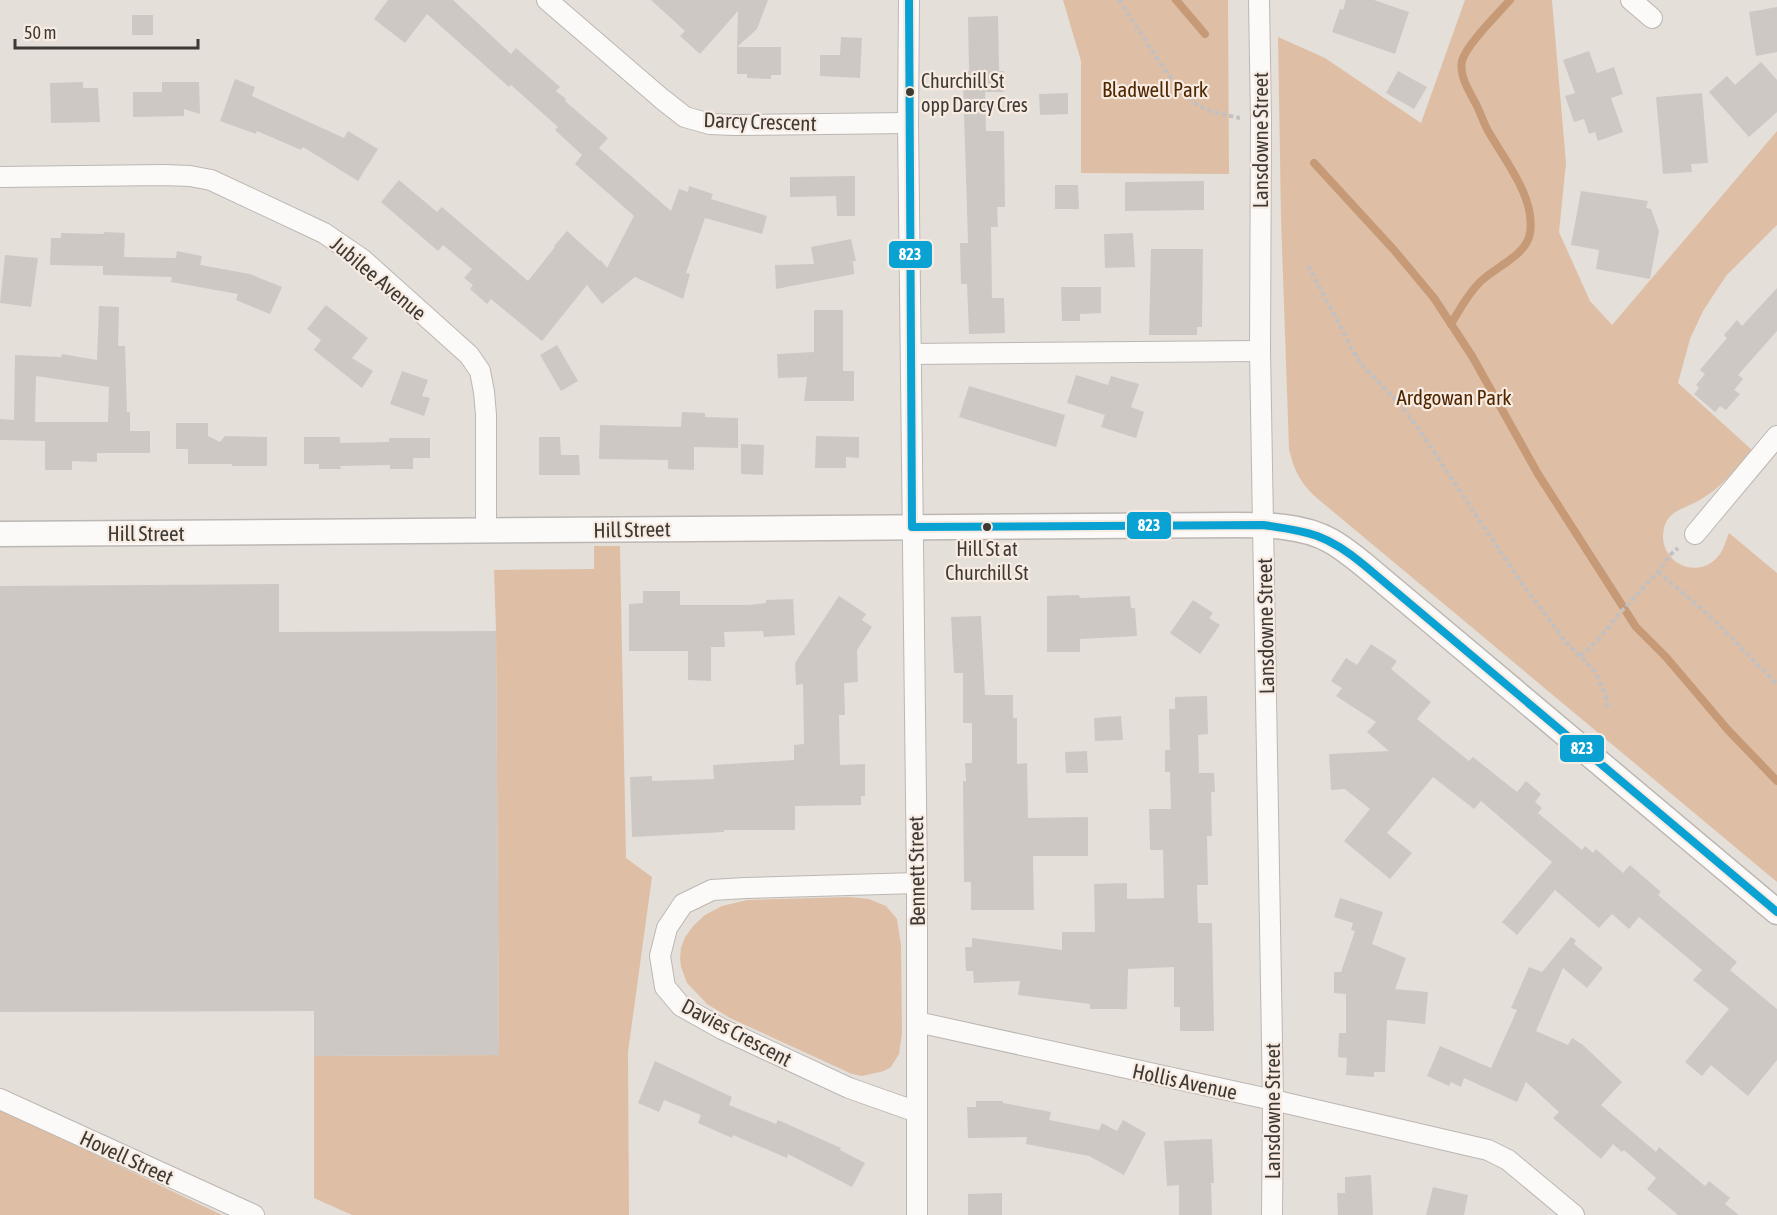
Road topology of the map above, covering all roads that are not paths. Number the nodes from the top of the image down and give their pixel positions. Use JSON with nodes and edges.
{"nodes":[{"id":1,"x":547,"y":0,"type":"edge"},
{"id":2,"x":909,"y":0,"type":"edge"},
{"id":3,"x":1259,"y":0,"type":"edge"},
{"id":4,"x":1631,"y":0,"type":"edge"},
{"id":5,"x":1652,"y":18,"type":"dead end"},
{"id":6,"x":908,"y":123,"type":"junction"},
{"id":7,"x":0,"y":177,"type":"edge"},
{"id":8,"x":1260,"y":351,"type":"junction"},
{"id":9,"x":912,"y":354,"type":"junction"},
{"id":10,"x":1777,"y":436,"type":"edge"},
{"id":11,"x":1263,"y":525,"type":"junction"},
{"id":12,"x":912,"y":527,"type":"junction"},
{"id":13,"x":486,"y":531,"type":"junction"},
{"id":14,"x":0,"y":534,"type":"edge"},
{"id":15,"x":1695,"y":534,"type":"road end"},
{"id":16,"x":917,"y":883,"type":"junction"},
{"id":17,"x":1777,"y":912,"type":"edge"},
{"id":18,"x":917,"y":1022,"type":"junction"},
{"id":19,"x":0,"y":1099,"type":"edge"},
{"id":20,"x":1273,"y":1100,"type":"junction"},
{"id":21,"x":917,"y":1112,"type":"junction"},
{"id":22,"x":254,"y":1215,"type":"edge"},
{"id":23,"x":917,"y":1215,"type":"edge"},
{"id":24,"x":1272,"y":1215,"type":"edge"},
{"id":25,"x":1574,"y":1215,"type":"edge"}],
"edges":[{"from":1,"to":6,"type":"street","name":"Darcy Crescent"},
{"from":2,"to":6,"type":"street","name":"Bennett Street"},
{"from":3,"to":8,"type":"street","name":"Lansdowne Street"},
{"from":4,"to":5,"type":"street"},
{"from":6,"to":9,"type":"street","name":"Bennett Street"},
{"from":7,"to":13,"type":"street","name":"Jubilee Avenue"},
{"from":8,"to":9,"type":"street"},
{"from":8,"to":11,"type":"street","name":"Lansdowne Street"},
{"from":9,"to":12,"type":"street","name":"Bennett Street"},
{"from":10,"to":15,"type":"street"},
{"from":11,"to":12,"type":"street","name":"Hill Street"},
{"from":11,"to":17,"type":"street","name":"Hill Street"},
{"from":11,"to":20,"type":"street","name":"Lansdowne Street"},
{"from":12,"to":13,"type":"street","name":"Hill Street"},
{"from":12,"to":16,"type":"street","name":"Bennett Street"},
{"from":13,"to":14,"type":"street","name":"Hill Street"},
{"from":16,"to":18,"type":"street","name":"Bennett Street"},
{"from":16,"to":21,"type":"street","name":"Davies Crescent"},
{"from":18,"to":20,"type":"street","name":"Hollis Avenue"},
{"from":18,"to":21,"type":"street","name":"Bennett Street"},
{"from":19,"to":22,"type":"street","name":"Hovell Street"},
{"from":20,"to":24,"type":"street","name":"Lansdowne Street"},
{"from":20,"to":25,"type":"street","name":"Hollis Avenue"},
{"from":21,"to":23,"type":"street","name":"Bennett Street"}]}
